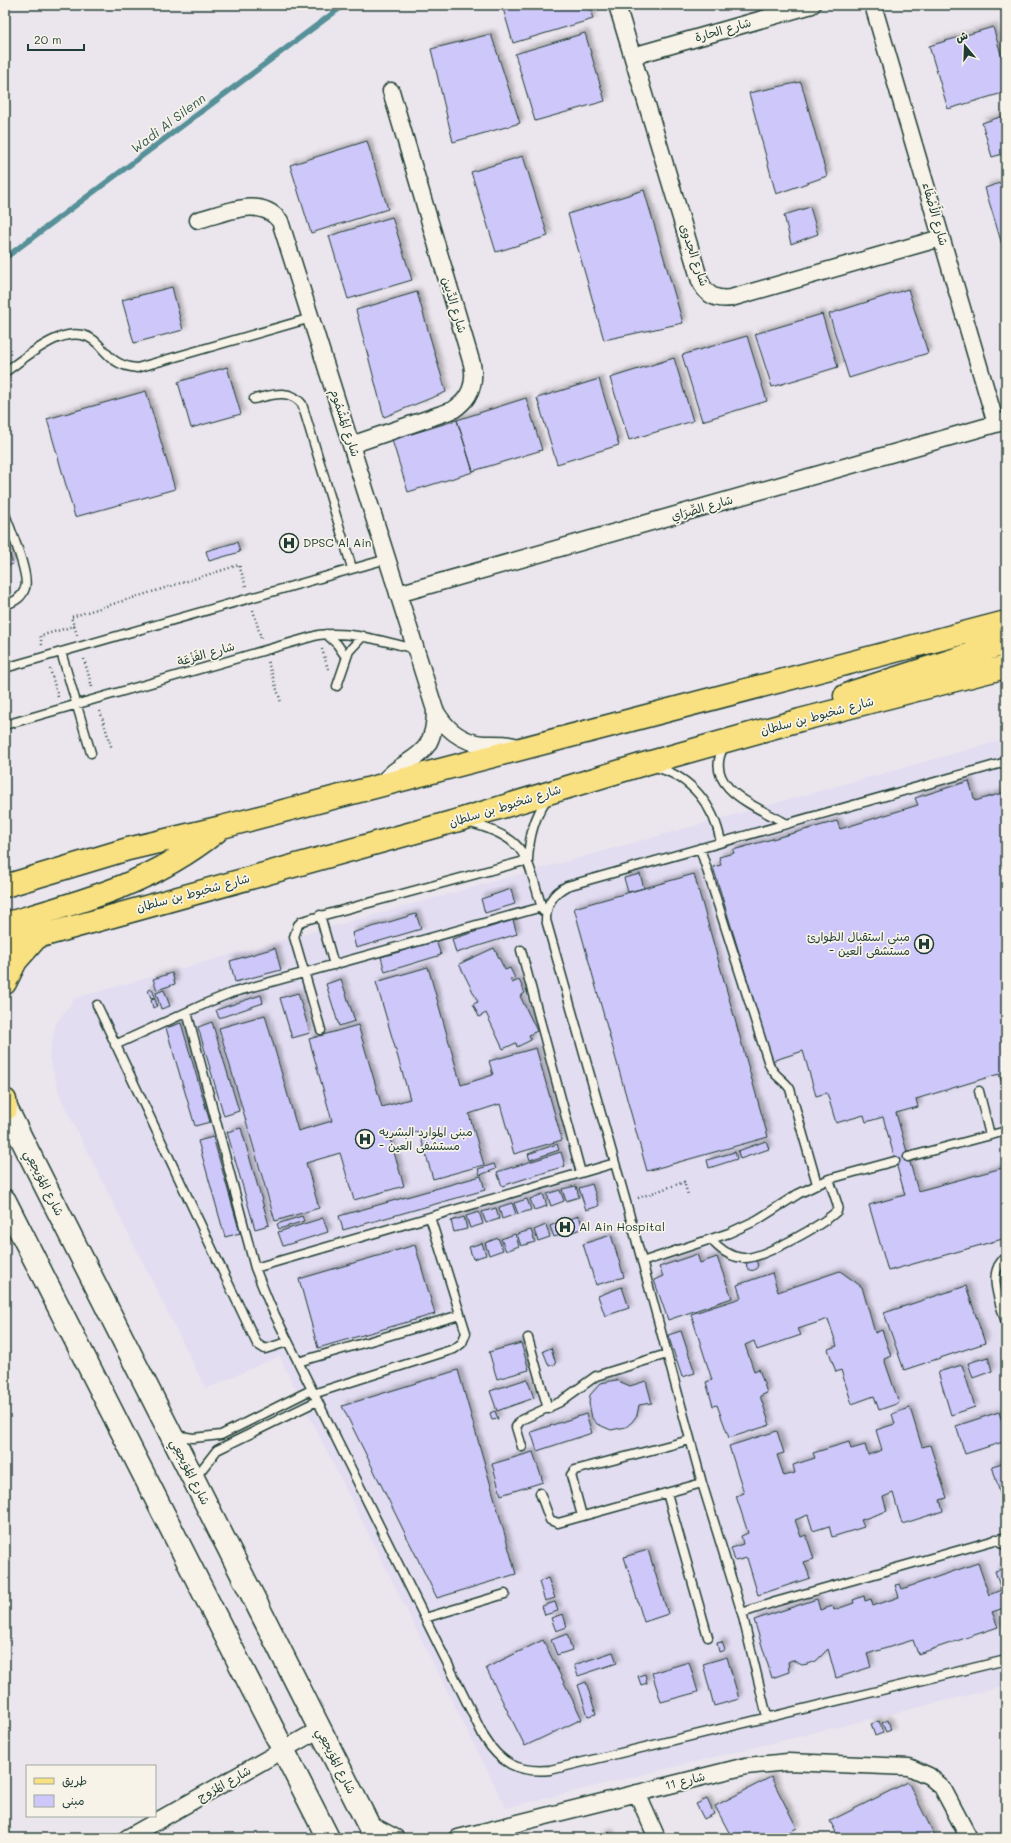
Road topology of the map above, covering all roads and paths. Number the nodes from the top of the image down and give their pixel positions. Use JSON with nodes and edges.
{"nodes":[{"id":1,"x":617,"y":5,"type":"edge"},
{"id":2,"x":812,"y":5,"type":"edge"},
{"id":3,"x":873,"y":5,"type":"edge"},
{"id":4,"x":633,"y":56,"type":"junction"},
{"id":5,"x":391,"y":91,"type":"dead end"},
{"id":6,"x":198,"y":220,"type":"dead end"},
{"id":7,"x":941,"y":238,"type":"junction"},
{"id":8,"x":311,"y":318,"type":"junction"},
{"id":9,"x":5,"y":372,"type":"edge"},
{"id":10,"x":254,"y":399,"type":"dead end"},
{"id":11,"x":1001,"y":422,"type":"edge"},
{"id":12,"x":351,"y":445,"type":"junction"},
{"id":13,"x":5,"y":514,"type":"edge"},
{"id":14,"x":387,"y":558,"type":"junction"},
{"id":15,"x":352,"y":568,"type":"junction"},
{"id":16,"x":398,"y":594,"type":"junction"},
{"id":17,"x":5,"y":605,"type":"edge"},
{"id":18,"x":1006,"y":622,"type":"edge"},
{"id":19,"x":322,"y":634,"type":"junction"},
{"id":20,"x":363,"y":636,"type":"junction"},
{"id":21,"x":1006,"y":643,"type":"edge"},
{"id":22,"x":416,"y":649,"type":"junction"},
{"id":23,"x":61,"y":652,"type":"junction"},
{"id":24,"x":346,"y":657,"type":"junction"},
{"id":25,"x":1006,"y":667,"type":"edge"},
{"id":26,"x":5,"y":668,"type":"edge"},
{"id":27,"x":329,"y":672,"type":"dead end"},
{"id":28,"x":337,"y":686,"type":"dead end"},
{"id":29,"x":77,"y":704,"type":"junction"},
{"id":30,"x":435,"y":710,"type":"junction"},
{"id":31,"x":800,"y":720,"type":"junction"},
{"id":32,"x":5,"y":725,"type":"edge"},
{"id":33,"x":727,"y":741,"type":"junction"},
{"id":34,"x":520,"y":748,"type":"junction"},
{"id":35,"x":90,"y":752,"type":"dead end"},
{"id":36,"x":1006,"y":762,"type":"edge"},
{"id":37,"x":644,"y":764,"type":"junction"},
{"id":38,"x":380,"y":786,"type":"junction"},
{"id":39,"x":552,"y":792,"type":"junction"},
{"id":40,"x":459,"y":820,"type":"junction"},
{"id":41,"x":787,"y":824,"type":"junction"},
{"id":42,"x":222,"y":827,"type":"junction"},
{"id":43,"x":721,"y":842,"type":"junction"},
{"id":44,"x":700,"y":848,"type":"junction"},
{"id":45,"x":528,"y":860,"type":"junction"},
{"id":46,"x":5,"y":876,"type":"edge"},
{"id":47,"x":36,"y":878,"type":"junction"},
{"id":48,"x":5,"y":886,"type":"edge"},
{"id":49,"x":542,"y":907,"type":"junction"},
{"id":50,"x":320,"y":915,"type":"junction"},
{"id":51,"x":546,"y":920,"type":"junction"},
{"id":52,"x":5,"y":924,"type":"edge"},
{"id":53,"x":40,"y":935,"type":"junction"},
{"id":54,"x":5,"y":946,"type":"edge"},
{"id":55,"x":521,"y":950,"type":"dead end"},
{"id":56,"x":334,"y":965,"type":"junction"},
{"id":57,"x":304,"y":973,"type":"junction"},
{"id":58,"x":5,"y":983,"type":"edge"},
{"id":59,"x":97,"y":1005,"type":"dead end"},
{"id":60,"x":187,"y":1012,"type":"junction"},
{"id":61,"x":321,"y":1030,"type":"dead end"},
{"id":62,"x":115,"y":1044,"type":"junction"},
{"id":63,"x":979,"y":1091,"type":"dead end"},
{"id":64,"x":5,"y":1105,"type":"edge"},
{"id":65,"x":1006,"y":1131,"type":"edge"},
{"id":66,"x":990,"y":1135,"type":"junction"},
{"id":67,"x":908,"y":1157,"type":"dead end"},
{"id":68,"x":895,"y":1161,"type":"dead end"},
{"id":69,"x":615,"y":1163,"type":"junction"},
{"id":70,"x":581,"y":1173,"type":"junction"},
{"id":71,"x":829,"y":1179,"type":"junction"},
{"id":72,"x":817,"y":1184,"type":"junction"},
{"id":73,"x":688,"y":1195,"type":"dead end"},
{"id":74,"x":626,"y":1202,"type":"junction"},
{"id":75,"x":7,"y":1209,"type":"edge"},
{"id":76,"x":430,"y":1217,"type":"junction"},
{"id":77,"x":711,"y":1239,"type":"junction"},
{"id":78,"x":1006,"y":1257,"type":"edge"},
{"id":79,"x":642,"y":1262,"type":"junction"},
{"id":80,"x":255,"y":1268,"type":"junction"},
{"id":81,"x":460,"y":1315,"type":"junction"},
{"id":82,"x":1006,"y":1324,"type":"edge"},
{"id":83,"x":528,"y":1338,"type":"dead end"},
{"id":84,"x":287,"y":1342,"type":"junction"},
{"id":85,"x":667,"y":1354,"type":"junction"},
{"id":86,"x":298,"y":1362,"type":"junction"},
{"id":87,"x":314,"y":1395,"type":"junction"},
{"id":88,"x":548,"y":1409,"type":"junction"},
{"id":89,"x":170,"y":1434,"type":"junction"},
{"id":90,"x":690,"y":1440,"type":"junction"},
{"id":91,"x":522,"y":1447,"type":"dead end"},
{"id":92,"x":193,"y":1479,"type":"junction"},
{"id":93,"x":702,"y":1483,"type":"junction"},
{"id":94,"x":540,"y":1493,"type":"dead end"},
{"id":95,"x":667,"y":1493,"type":"junction"},
{"id":96,"x":582,"y":1516,"type":"junction"},
{"id":97,"x":1006,"y":1537,"type":"edge"},
{"id":98,"x":996,"y":1540,"type":"junction"},
{"id":99,"x":1006,"y":1546,"type":"edge"},
{"id":100,"x":505,"y":1594,"type":"dead end"},
{"id":101,"x":742,"y":1613,"type":"junction"},
{"id":102,"x":425,"y":1618,"type":"junction"},
{"id":103,"x":708,"y":1637,"type":"dead end"},
{"id":104,"x":1006,"y":1660,"type":"edge"},
{"id":105,"x":767,"y":1717,"type":"junction"},
{"id":106,"x":320,"y":1729,"type":"junction"},
{"id":107,"x":283,"y":1750,"type":"junction"},
{"id":108,"x":637,"y":1793,"type":"junction"},
{"id":109,"x":371,"y":1830,"type":"edge"},
{"id":110,"x":477,"y":1836,"type":"edge"},
{"id":111,"x":127,"y":1838,"type":"edge"},
{"id":112,"x":328,"y":1838,"type":"edge"},
{"id":113,"x":396,"y":1838,"type":"edge"},
{"id":114,"x":458,"y":1838,"type":"edge"},
{"id":115,"x":657,"y":1838,"type":"edge"},
{"id":116,"x":969,"y":1838,"type":"edge"}],
"edges":[{"from":1,"to":4,"type":"street","name":"شارع الجدوى"},
{"from":2,"to":4,"type":"street","name":"شارع الحارة"},
{"from":3,"to":7,"type":"street","name":"شارع الأَصْفَاء"},
{"from":4,"to":7,"type":"street","name":"شارع الجدوى"},
{"from":5,"to":12,"type":"street","name":"شارع الدِّيين"},
{"from":6,"to":8,"type":"street","name":"شارع المَشْمُوم"},
{"from":7,"to":11,"type":"street","name":"شارع الأَصْفَاء"},
{"from":8,"to":9,"type":"lane"},
{"from":8,"to":12,"type":"street","name":"شارع المَشْمُوم"},
{"from":10,"to":15,"type":"lane"},
{"from":11,"to":16,"type":"street","name":"شارع الصِّرَاي"},
{"from":12,"to":14,"type":"street","name":"شارع المَشْمُوم"},
{"from":13,"to":17,"type":"lane"},
{"from":14,"to":15,"type":"lane"},
{"from":14,"to":16,"type":"street","name":"شارع المَشْمُوم"},
{"from":15,"to":23,"type":"lane"},
{"from":16,"to":22,"type":"street","name":"شارع المَشْمُوم"},
{"from":18,"to":34,"type":"main road"},
{"from":19,"to":20,"type":"lane","name":"شارع الفَزْعَة"},
{"from":19,"to":24,"type":"lane"},
{"from":19,"to":27,"type":"path"},
{"from":19,"to":29,"type":"lane","name":"شارع الفَزْعَة"},
{"from":20,"to":22,"type":"lane","name":"شارع الفَزْعَة"},
{"from":20,"to":24,"type":"lane"},
{"from":21,"to":31,"type":"main road"},
{"from":22,"to":30,"type":"street","name":"شارع المَشْمُوم"},
{"from":23,"to":26,"type":"lane"},
{"from":23,"to":29,"type":"lane"},
{"from":24,"to":28,"type":"lane"},
{"from":25,"to":31,"type":"main road","name":"شارع شخبوط بن سلطان"},
{"from":29,"to":32,"type":"lane","name":"شارع الفَزْعَة"},
{"from":29,"to":35,"type":"lane"},
{"from":30,"to":34,"type":"street","name":"شارع المَشْمُوم"},
{"from":30,"to":38,"type":"street","name":"شارع المَشْمُوم"},
{"from":31,"to":33,"type":"main road","name":"شارع شخبوط بن سلطان"},
{"from":33,"to":37,"type":"main road","name":"شارع شخبوط بن سلطان"},
{"from":33,"to":41,"type":"lane"},
{"from":34,"to":38,"type":"main road"},
{"from":36,"to":41,"type":"lane"},
{"from":37,"to":39,"type":"main road","name":"شارع شخبوط بن سلطان"},
{"from":37,"to":43,"type":"lane"},
{"from":38,"to":42,"type":"main road"},
{"from":39,"to":40,"type":"main road","name":"شارع شخبوط بن سلطان"},
{"from":39,"to":45,"type":"lane"},
{"from":40,"to":45,"type":"lane"},
{"from":40,"to":53,"type":"main road","name":"شارع شخبوط بن سلطان"},
{"from":41,"to":43,"type":"lane"},
{"from":42,"to":47,"type":"main road"},
{"from":42,"to":52,"type":"main road"},
{"from":43,"to":44,"type":"lane"},
{"from":44,"to":51,"type":"lane"},
{"from":44,"to":72,"type":"lane"},
{"from":45,"to":49,"type":"lane"},
{"from":45,"to":50,"type":"lane"},
{"from":46,"to":47,"type":"main road"},
{"from":47,"to":48,"type":"main road"},
{"from":49,"to":51,"type":"lane"},
{"from":49,"to":56,"type":"lane"},
{"from":50,"to":56,"type":"lane"},
{"from":50,"to":57,"type":"lane"},
{"from":51,"to":69,"type":"lane"},
{"from":53,"to":54,"type":"main road","name":"شارع شخبوط بن سلطان"},
{"from":53,"to":58,"type":"main road"},
{"from":55,"to":70,"type":"lane"},
{"from":56,"to":57,"type":"lane"},
{"from":57,"to":60,"type":"lane"},
{"from":57,"to":61,"type":"lane"},
{"from":59,"to":62,"type":"lane"},
{"from":60,"to":62,"type":"lane"},
{"from":60,"to":80,"type":"lane"},
{"from":62,"to":84,"type":"lane"},
{"from":63,"to":66,"type":"lane"},
{"from":64,"to":89,"type":"street","name":"شارع المُوَيجعِي"},
{"from":65,"to":66,"type":"lane"},
{"from":66,"to":67,"type":"lane"},
{"from":68,"to":71,"type":"lane"},
{"from":69,"to":70,"type":"lane"},
{"from":69,"to":74,"type":"lane"},
{"from":70,"to":76,"type":"lane"},
{"from":71,"to":72,"type":"lane"},
{"from":71,"to":77,"type":"lane"},
{"from":72,"to":77,"type":"lane"},
{"from":73,"to":74,"type":"path"},
{"from":74,"to":79,"type":"lane"},
{"from":75,"to":107,"type":"street"},
{"from":76,"to":80,"type":"lane"},
{"from":76,"to":81,"type":"lane"},
{"from":77,"to":79,"type":"lane"},
{"from":78,"to":82,"type":"lane"},
{"from":79,"to":85,"type":"lane"},
{"from":80,"to":84,"type":"lane"},
{"from":81,"to":86,"type":"lane"},
{"from":81,"to":87,"type":"lane"},
{"from":83,"to":88,"type":"lane"},
{"from":84,"to":86,"type":"lane"},
{"from":85,"to":88,"type":"lane"},
{"from":85,"to":90,"type":"lane"},
{"from":86,"to":87,"type":"lane"},
{"from":87,"to":89,"type":"lane"},
{"from":87,"to":92,"type":"lane"},
{"from":87,"to":102,"type":"lane"},
{"from":88,"to":91,"type":"lane"},
{"from":89,"to":92,"type":"street","name":"شارع المُوَيجعِي"},
{"from":90,"to":93,"type":"lane"},
{"from":90,"to":96,"type":"lane"},
{"from":92,"to":106,"type":"street","name":"شارع المُوَيجعِي"},
{"from":93,"to":95,"type":"lane"},
{"from":93,"to":101,"type":"lane"},
{"from":94,"to":96,"type":"lane"},
{"from":95,"to":96,"type":"lane"},
{"from":95,"to":103,"type":"lane"},
{"from":97,"to":98,"type":"lane"},
{"from":98,"to":99,"type":"lane"},
{"from":98,"to":101,"type":"lane"},
{"from":100,"to":102,"type":"lane"},
{"from":101,"to":105,"type":"lane"},
{"from":102,"to":105,"type":"lane"},
{"from":104,"to":105,"type":"lane"},
{"from":106,"to":107,"type":"street","name":"شارع المُرُوج"},
{"from":106,"to":109,"type":"street","name":"شارع المُوَيجعِي"},
{"from":107,"to":111,"type":"street","name":"شارع المُرُوج"},
{"from":107,"to":112,"type":"street"},
{"from":108,"to":110,"type":"street","name":"شارع 11"},
{"from":108,"to":115,"type":"street"},
{"from":108,"to":116,"type":"street","name":"شارع 11"},
{"from":109,"to":113,"type":"street"},
{"from":110,"to":114,"type":"street","name":"شارع 11"}]}
